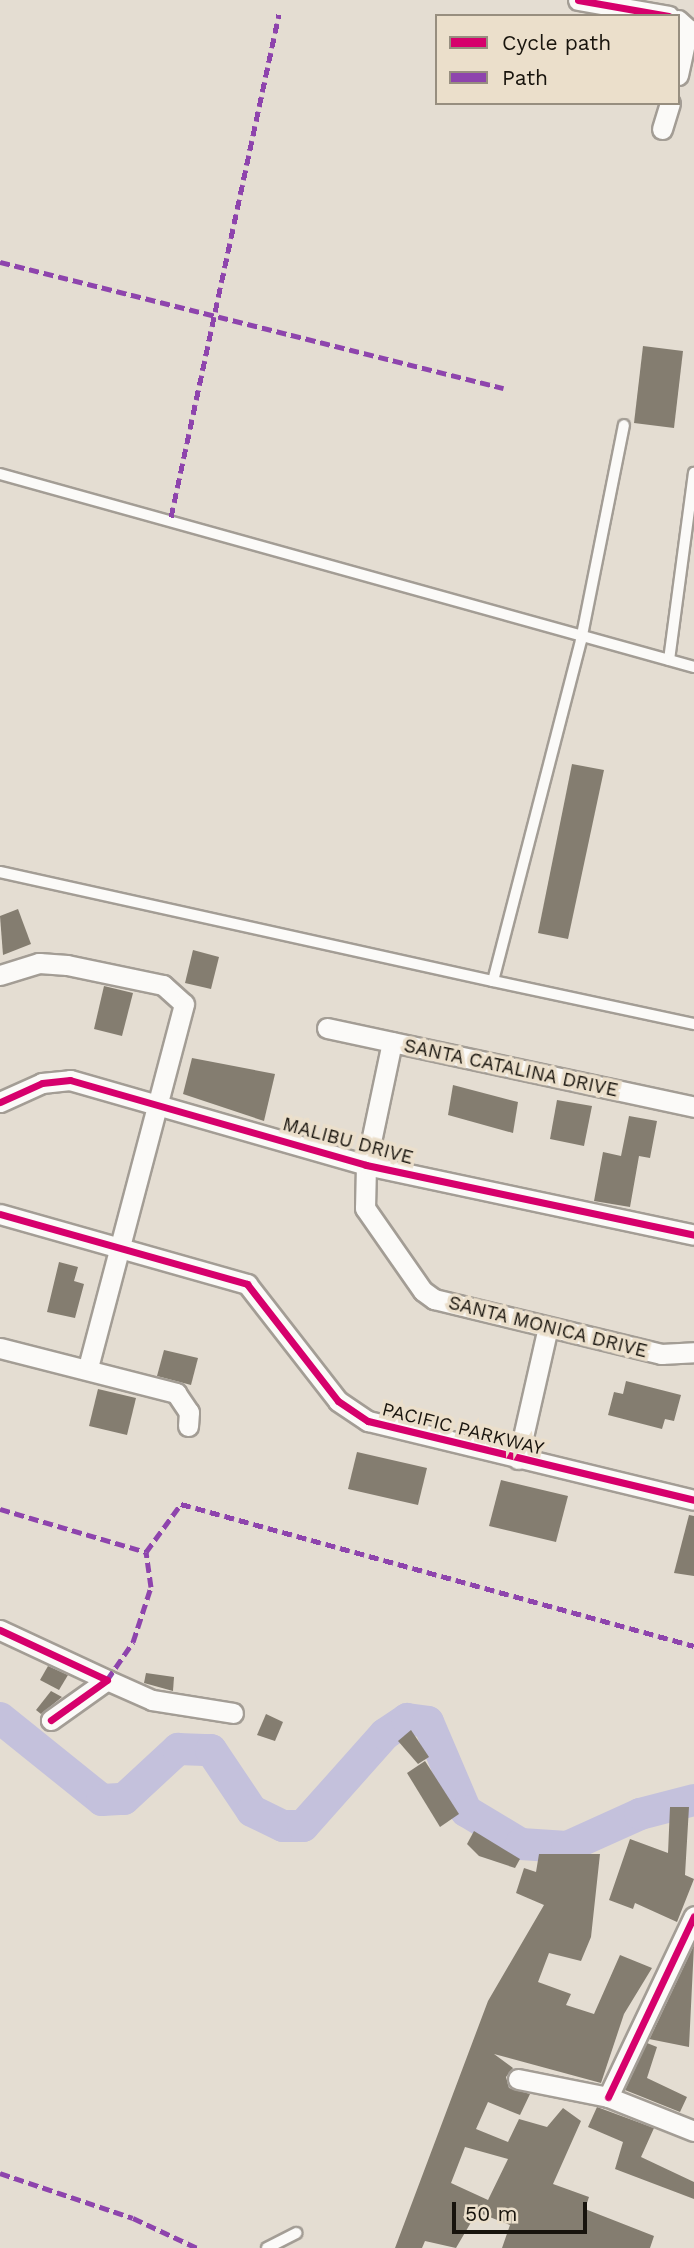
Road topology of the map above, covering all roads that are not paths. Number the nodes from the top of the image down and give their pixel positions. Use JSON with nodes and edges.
{"nodes":[{"id":1,"x":578,"y":0,"type":"edge"},
{"id":2,"x":658,"y":14,"type":"edge"},
{"id":3,"x":680,"y":22,"type":"edge"},
{"id":4,"x":680,"y":66,"type":"edge"},
{"id":5,"x":669,"y":105,"type":"edge"},
{"id":6,"x":662,"y":129,"type":"dead end"},
{"id":7,"x":624,"y":425,"type":"dead end"},
{"id":8,"x":694,"y":473,"type":"edge"},
{"id":9,"x":0,"y":474,"type":"edge"},
{"id":10,"x":581,"y":640,"type":"junction"},
{"id":11,"x":669,"y":660,"type":"junction"},
{"id":12,"x":694,"y":667,"type":"edge"},
{"id":13,"x":0,"y":872,"type":"edge"},
{"id":14,"x":0,"y":975,"type":"edge"},
{"id":15,"x":493,"y":981,"type":"junction"},
{"id":16,"x":694,"y":1024,"type":"edge"},
{"id":17,"x":327,"y":1028,"type":"dead end"},
{"id":18,"x":392,"y":1042,"type":"junction"},
{"id":19,"x":0,"y":1102,"type":"edge"},
{"id":20,"x":158,"y":1103,"type":"junction"},
{"id":21,"x":694,"y":1107,"type":"edge"},
{"id":22,"x":366,"y":1165,"type":"junction"},
{"id":23,"x":0,"y":1214,"type":"edge"},
{"id":24,"x":694,"y":1235,"type":"edge"},
{"id":25,"x":120,"y":1246,"type":"junction"},
{"id":26,"x":548,"y":1327,"type":"junction"},
{"id":27,"x":0,"y":1348,"type":"edge"},
{"id":28,"x":694,"y":1352,"type":"edge"},
{"id":29,"x":88,"y":1368,"type":"junction"},
{"id":30,"x":188,"y":1426,"type":"dead end"},
{"id":31,"x":518,"y":1459,"type":"junction"},
{"id":32,"x":694,"y":1500,"type":"edge"},
{"id":33,"x":0,"y":1630,"type":"edge"},
{"id":34,"x":107,"y":1680,"type":"junction"},
{"id":35,"x":233,"y":1713,"type":"dead end"},
{"id":36,"x":51,"y":1720,"type":"dead end"},
{"id":37,"x":694,"y":1916,"type":"edge"},
{"id":38,"x":518,"y":2079,"type":"dead end"},
{"id":39,"x":608,"y":2097,"type":"junction"},
{"id":40,"x":694,"y":2131,"type":"edge"},
{"id":41,"x":296,"y":2233,"type":"dead end"},
{"id":42,"x":267,"y":2248,"type":"edge"}],
"edges":[{"from":1,"to":2,"type":"street"},
{"from":3,"to":4,"type":"street"},
{"from":5,"to":6,"type":"street"},
{"from":7,"to":10,"type":"lane"},
{"from":8,"to":11,"type":"lane"},
{"from":9,"to":10,"type":"lane"},
{"from":10,"to":11,"type":"lane"},
{"from":10,"to":15,"type":"lane"},
{"from":11,"to":12,"type":"lane"},
{"from":13,"to":15,"type":"lane"},
{"from":14,"to":20,"type":"street"},
{"from":15,"to":16,"type":"lane"},
{"from":17,"to":18,"type":"street","name":"SANTA CATALINA DRIVE"},
{"from":18,"to":21,"type":"street","name":"SANTA CATALINA DRIVE"},
{"from":18,"to":22,"type":"street","name":"SANTA MONICA DRIVE"},
{"from":19,"to":20,"type":"street","name":"MALIBU DRIVE"},
{"from":20,"to":22,"type":"street","name":"MALIBU DRIVE"},
{"from":20,"to":25,"type":"street"},
{"from":22,"to":24,"type":"street","name":"MALIBU DRIVE"},
{"from":22,"to":26,"type":"street","name":"SANTA MONICA DRIVE"},
{"from":23,"to":25,"type":"street","name":"PACIFIC PARKWAY"},
{"from":25,"to":29,"type":"street"},
{"from":25,"to":31,"type":"street","name":"PACIFIC PARKWAY"},
{"from":26,"to":28,"type":"street","name":"SANTA MONICA DRIVE"},
{"from":26,"to":31,"type":"street"},
{"from":27,"to":29,"type":"street"},
{"from":29,"to":30,"type":"street"},
{"from":31,"to":32,"type":"street","name":"PACIFIC PARKWAY"},
{"from":33,"to":34,"type":"street"},
{"from":34,"to":35,"type":"street"},
{"from":34,"to":36,"type":"street"},
{"from":37,"to":39,"type":"street"},
{"from":38,"to":39,"type":"street"},
{"from":39,"to":40,"type":"street"},
{"from":41,"to":42,"type":"lane"}]}
